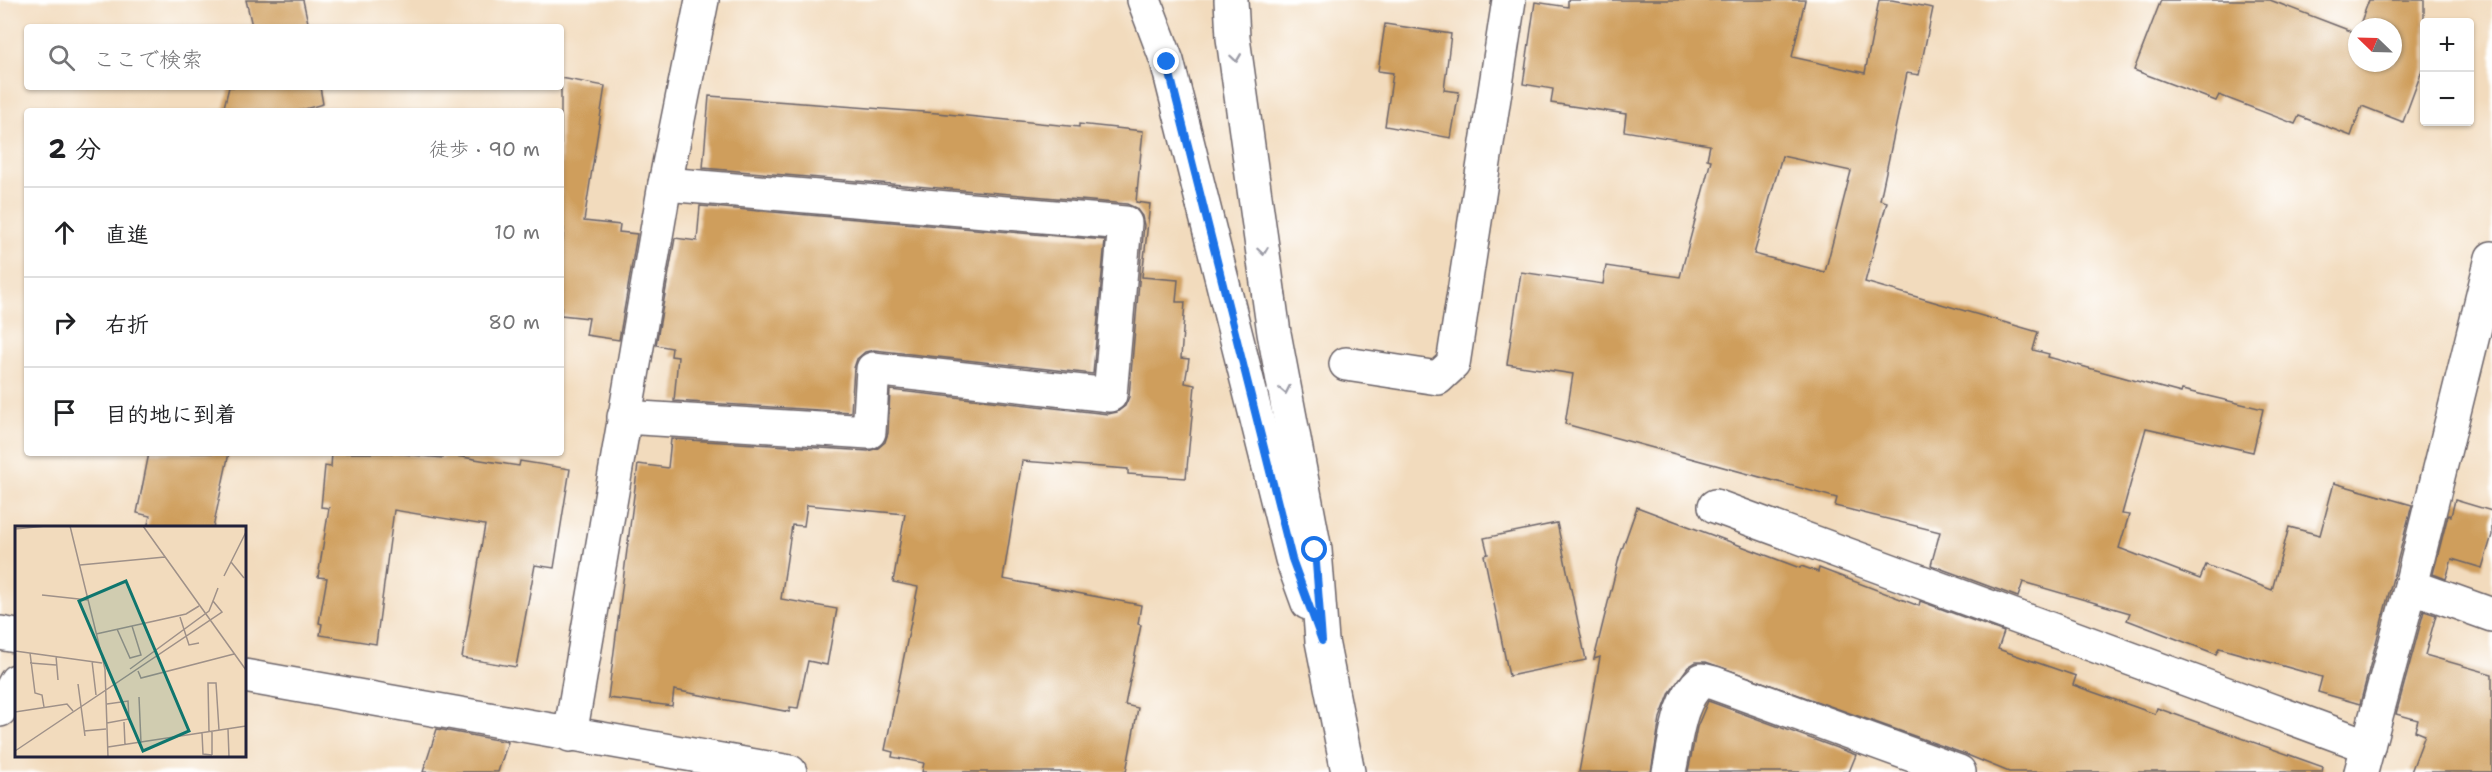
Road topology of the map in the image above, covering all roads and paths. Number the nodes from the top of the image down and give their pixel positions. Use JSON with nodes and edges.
{"nodes":[{"id":1,"x":702,"y":0,"type":"edge"},
{"id":2,"x":1144,"y":0,"type":"edge"},
{"id":3,"x":1231,"y":0,"type":"edge"},
{"id":4,"x":1509,"y":0,"type":"edge"},
{"id":5,"x":665,"y":184,"type":"junction"},
{"id":6,"x":2492,"y":258,"type":"edge"},
{"id":7,"x":1346,"y":364,"type":"dead end"},
{"id":8,"x":624,"y":417,"type":"junction"},
{"id":9,"x":1715,"y":506,"type":"dead end"},
{"id":10,"x":2410,"y":586,"type":"junction"},
{"id":11,"x":2492,"y":615,"type":"edge"},
{"id":12,"x":0,"y":633,"type":"edge"},
{"id":13,"x":15,"y":636,"type":"edge"},
{"id":14,"x":1322,"y":641,"type":"junction"},
{"id":15,"x":246,"y":676,"type":"edge"},
{"id":16,"x":15,"y":683,"type":"edge"},
{"id":17,"x":0,"y":710,"type":"edge"},
{"id":18,"x":570,"y":735,"type":"junction"},
{"id":19,"x":2365,"y":759,"type":"edge"},
{"id":20,"x":790,"y":772,"type":"edge"},
{"id":21,"x":1348,"y":772,"type":"edge"},
{"id":22,"x":1669,"y":772,"type":"edge"},
{"id":23,"x":1959,"y":772,"type":"edge"}],
"edges":[{"from":1,"to":5,"type":"street"},
{"from":2,"to":14,"type":"street"},
{"from":3,"to":14,"type":"street","one_way":true},
{"from":4,"to":7,"type":"street"},
{"from":5,"to":8,"type":"street"},
{"from":5,"to":8,"type":"street"},
{"from":6,"to":10,"type":"street"},
{"from":8,"to":18,"type":"street"},
{"from":9,"to":19,"type":"street"},
{"from":10,"to":11,"type":"street"},
{"from":10,"to":19,"type":"street"},
{"from":12,"to":13,"type":"street"},
{"from":14,"to":21,"type":"street"},
{"from":15,"to":18,"type":"street"},
{"from":16,"to":17,"type":"street"},
{"from":18,"to":20,"type":"street"},
{"from":22,"to":23,"type":"street"}]}
